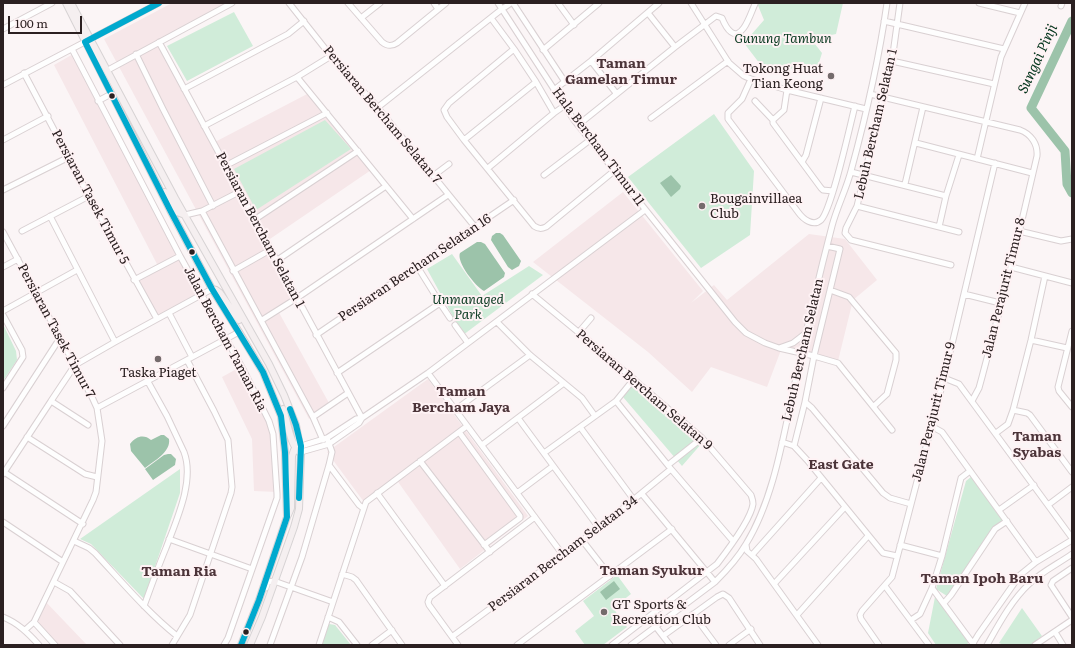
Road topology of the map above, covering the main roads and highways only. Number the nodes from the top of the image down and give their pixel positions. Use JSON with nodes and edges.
{"nodes":[{"id":1,"x":66,"y":3,"type":"edge"},
{"id":2,"x":71,"y":3,"type":"edge"},
{"id":3,"x":88,"y":41,"type":"junction"},
{"id":4,"x":150,"y":170,"type":"junction"},
{"id":5,"x":185,"y":215,"type":"junction"},
{"id":6,"x":212,"y":289,"type":"junction"},
{"id":7,"x":248,"y":328,"type":"junction"},
{"id":8,"x":275,"y":398,"type":"junction"},
{"id":9,"x":299,"y":449,"type":"junction"},
{"id":10,"x":287,"y":517,"type":"junction"},
{"id":11,"x":241,"y":645,"type":"edge"},
{"id":12,"x":250,"y":645,"type":"edge"}],
"edges":[{"from":1,"to":3,"type":"main road"},
{"from":2,"to":3,"type":"main road"},
{"from":3,"to":4,"type":"main road"},
{"from":3,"to":5,"type":"main road"},
{"from":4,"to":5,"type":"main road"},
{"from":4,"to":6,"type":"main road"},
{"from":5,"to":7,"type":"main road"},
{"from":6,"to":7,"type":"main road"},
{"from":6,"to":8,"type":"main road"},
{"from":7,"to":9,"type":"main road"},
{"from":8,"to":9,"type":"main road"},
{"from":8,"to":10,"type":"main road"},
{"from":9,"to":10,"type":"main road"},
{"from":9,"to":12,"type":"main road"},
{"from":10,"to":11,"type":"main road"}]}
